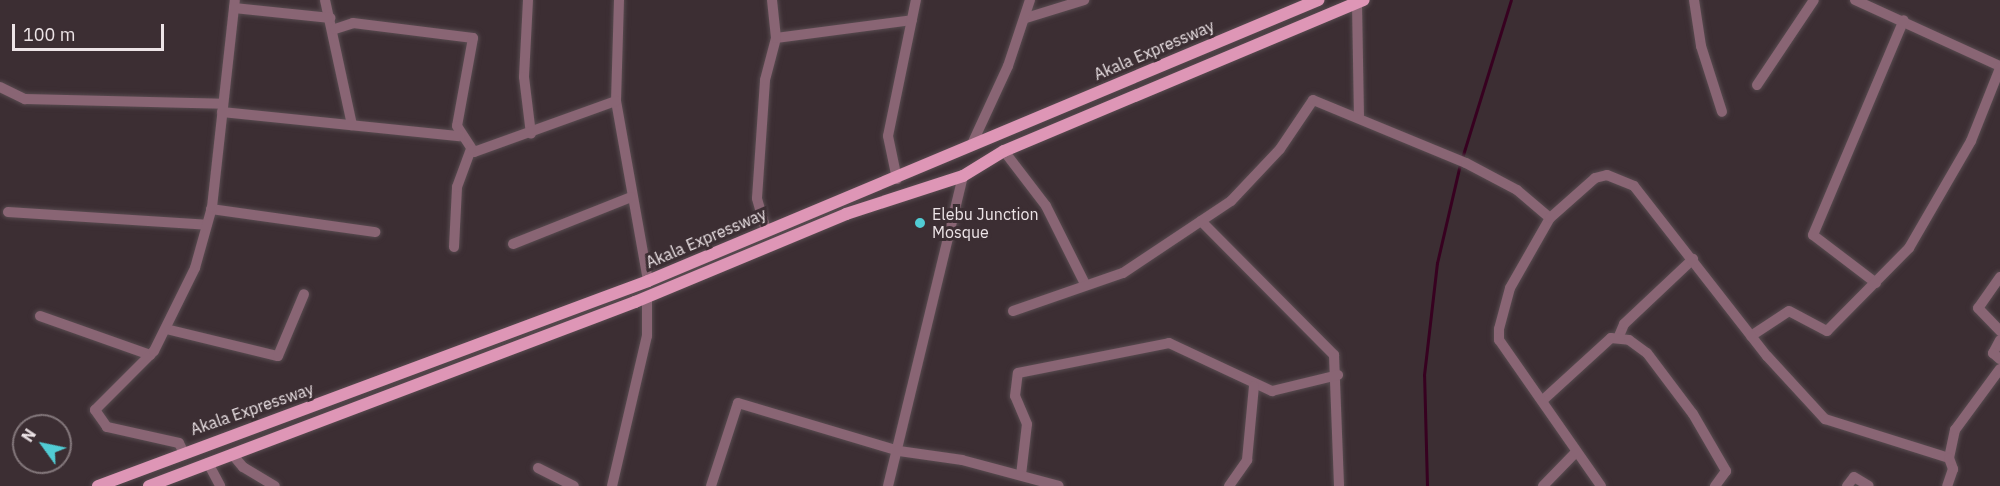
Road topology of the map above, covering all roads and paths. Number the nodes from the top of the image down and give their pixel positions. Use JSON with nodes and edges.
{"nodes":[{"id":1,"x":325,"y":0,"type":"edge"},
{"id":2,"x":528,"y":0,"type":"edge"},
{"id":3,"x":619,"y":0,"type":"edge"},
{"id":4,"x":772,"y":0,"type":"edge"},
{"id":5,"x":916,"y":0,"type":"edge"},
{"id":6,"x":1030,"y":0,"type":"edge"},
{"id":7,"x":1084,"y":0,"type":"edge"},
{"id":8,"x":1318,"y":0,"type":"edge"},
{"id":9,"x":1694,"y":0,"type":"edge"},
{"id":10,"x":1814,"y":0,"type":"edge"},
{"id":11,"x":1855,"y":0,"type":"edge"},
{"id":12,"x":1361,"y":2,"type":"edge"},
{"id":13,"x":235,"y":4,"type":"edge"},
{"id":14,"x":1291,"y":5,"type":"edge"},
{"id":15,"x":330,"y":18,"type":"junction"},
{"id":16,"x":1026,"y":18,"type":"junction"},
{"id":17,"x":912,"y":20,"type":"junction"},
{"id":18,"x":1904,"y":20,"type":"junction"},
{"id":19,"x":335,"y":29,"type":"junction"},
{"id":20,"x":776,"y":38,"type":"junction"},
{"id":21,"x":2000,"y":67,"type":"edge"},
{"id":22,"x":1757,"y":85,"type":"dead end"},
{"id":23,"x":0,"y":87,"type":"edge"},
{"id":24,"x":616,"y":101,"type":"junction"},
{"id":25,"x":223,"y":108,"type":"junction"},
{"id":26,"x":1722,"y":112,"type":"dead end"},
{"id":27,"x":1359,"y":117,"type":"junction"},
{"id":28,"x":352,"y":125,"type":"junction"},
{"id":29,"x":531,"y":134,"type":"junction"},
{"id":30,"x":460,"y":136,"type":"junction"},
{"id":31,"x":972,"y":144,"type":"junction"},
{"id":32,"x":471,"y":149,"type":"junction"},
{"id":33,"x":1004,"y":151,"type":"junction"},
{"id":34,"x":963,"y":176,"type":"junction"},
{"id":35,"x":897,"y":179,"type":"junction"},
{"id":36,"x":631,"y":197,"type":"junction"},
{"id":37,"x":839,"y":199,"type":"junction"},
{"id":38,"x":211,"y":209,"type":"junction"},
{"id":39,"x":8,"y":212,"type":"dead end"},
{"id":40,"x":846,"y":214,"type":"junction"},
{"id":41,"x":1550,"y":218,"type":"junction"},
{"id":42,"x":1202,"y":222,"type":"junction"},
{"id":43,"x":207,"y":225,"type":"junction"},
{"id":44,"x":766,"y":230,"type":"junction"},
{"id":45,"x":375,"y":232,"type":"dead end"},
{"id":46,"x":513,"y":244,"type":"dead end"},
{"id":47,"x":454,"y":247,"type":"dead end"},
{"id":48,"x":1693,"y":259,"type":"junction"},
{"id":49,"x":2000,"y":277,"type":"edge"},
{"id":50,"x":648,"y":281,"type":"junction"},
{"id":51,"x":1084,"y":282,"type":"junction"},
{"id":52,"x":1876,"y":283,"type":"junction"},
{"id":53,"x":304,"y":294,"type":"dead end"},
{"id":54,"x":647,"y":297,"type":"junction"},
{"id":55,"x":1013,"y":310,"type":"dead end"},
{"id":56,"x":40,"y":316,"type":"dead end"},
{"id":57,"x":166,"y":329,"type":"junction"},
{"id":58,"x":2000,"y":331,"type":"edge"},
{"id":59,"x":1619,"y":336,"type":"junction"},
{"id":60,"x":1751,"y":336,"type":"junction"},
{"id":61,"x":2000,"y":340,"type":"edge"},
{"id":62,"x":150,"y":355,"type":"junction"},
{"id":63,"x":2000,"y":359,"type":"edge"},
{"id":64,"x":2000,"y":369,"type":"edge"},
{"id":65,"x":1338,"y":375,"type":"junction"},
{"id":66,"x":1254,"y":386,"type":"junction"},
{"id":67,"x":1543,"y":400,"type":"junction"},
{"id":68,"x":285,"y":416,"type":"junction"},
{"id":69,"x":290,"y":434,"type":"junction"},
{"id":70,"x":183,"y":451,"type":"junction"},
{"id":71,"x":899,"y":451,"type":"junction"},
{"id":72,"x":232,"y":454,"type":"junction"},
{"id":73,"x":1575,"y":454,"type":"junction"},
{"id":74,"x":1949,"y":458,"type":"junction"},
{"id":75,"x":208,"y":463,"type":"junction"},
{"id":76,"x":538,"y":468,"type":"dead end"},
{"id":77,"x":1021,"y":475,"type":"junction"},
{"id":78,"x":98,"y":486,"type":"edge"},
{"id":79,"x":149,"y":486,"type":"edge"},
{"id":80,"x":220,"y":486,"type":"edge"},
{"id":81,"x":274,"y":486,"type":"edge"},
{"id":82,"x":574,"y":486,"type":"edge"},
{"id":83,"x":612,"y":486,"type":"edge"},
{"id":84,"x":711,"y":486,"type":"edge"},
{"id":85,"x":888,"y":486,"type":"edge"},
{"id":86,"x":1059,"y":486,"type":"edge"},
{"id":87,"x":1228,"y":486,"type":"edge"},
{"id":88,"x":1339,"y":486,"type":"edge"},
{"id":89,"x":1543,"y":486,"type":"edge"},
{"id":90,"x":1601,"y":486,"type":"edge"},
{"id":91,"x":1715,"y":486,"type":"edge"},
{"id":92,"x":1847,"y":486,"type":"edge"},
{"id":93,"x":1869,"y":486,"type":"edge"},
{"id":94,"x":1947,"y":486,"type":"edge"}],
"edges":[{"from":1,"to":15,"type":"street"},
{"from":2,"to":29,"type":"street"},
{"from":3,"to":24,"type":"street"},
{"from":4,"to":20,"type":"street"},
{"from":5,"to":17,"type":"street"},
{"from":6,"to":16,"type":"street"},
{"from":7,"to":16,"type":"street"},
{"from":8,"to":14,"type":"main road","name":"Akala Expressway"},
{"from":9,"to":26,"type":"street"},
{"from":10,"to":22,"type":"street"},
{"from":11,"to":18,"type":"street"},
{"from":12,"to":27,"type":"street"},
{"from":12,"to":33,"type":"main road","name":"Akala Expressway"},
{"from":13,"to":15,"type":"street"},
{"from":13,"to":25,"type":"street"},
{"from":14,"to":31,"type":"main road","name":"Akala Expressway"},
{"from":15,"to":19,"type":"street"},
{"from":16,"to":31,"type":"street"},
{"from":17,"to":20,"type":"street"},
{"from":17,"to":35,"type":"street"},
{"from":18,"to":21,"type":"street"},
{"from":18,"to":52,"type":"street"},
{"from":19,"to":28,"type":"street"},
{"from":19,"to":30,"type":"street"},
{"from":20,"to":44,"type":"street"},
{"from":21,"to":52,"type":"street"},
{"from":23,"to":25,"type":"street"},
{"from":24,"to":29,"type":"street"},
{"from":24,"to":36,"type":"street"},
{"from":25,"to":28,"type":"street"},
{"from":25,"to":38,"type":"street"},
{"from":27,"to":41,"type":"street"},
{"from":27,"to":42,"type":"street"},
{"from":28,"to":30,"type":"street"},
{"from":29,"to":32,"type":"street"},
{"from":30,"to":32,"type":"street"},
{"from":31,"to":35,"type":"main road","name":"Akala Expressway"},
{"from":32,"to":47,"type":"street"},
{"from":33,"to":34,"type":"main road","name":"Akala Expressway"},
{"from":33,"to":51,"type":"street"},
{"from":34,"to":40,"type":"main road","name":"Akala Expressway"},
{"from":34,"to":71,"type":"street"},
{"from":35,"to":37,"type":"main road","name":"Akala Expressway"},
{"from":36,"to":46,"type":"street"},
{"from":36,"to":50,"type":"street"},
{"from":37,"to":40,"type":"main road"},
{"from":37,"to":44,"type":"main road","name":"Akala Expressway"},
{"from":38,"to":43,"type":"street"},
{"from":38,"to":45,"type":"street"},
{"from":39,"to":43,"type":"street"},
{"from":40,"to":54,"type":"main road","name":"Akala Expressway"},
{"from":41,"to":48,"type":"street"},
{"from":41,"to":67,"type":"street"},
{"from":42,"to":51,"type":"street"},
{"from":42,"to":65,"type":"street"},
{"from":43,"to":57,"type":"street"},
{"from":44,"to":50,"type":"main road","name":"Akala Expressway"},
{"from":48,"to":59,"type":"street"},
{"from":48,"to":60,"type":"street"},
{"from":49,"to":58,"type":"street"},
{"from":50,"to":68,"type":"main road","name":"Akala Expressway"},
{"from":51,"to":55,"type":"street"},
{"from":52,"to":60,"type":"street"},
{"from":53,"to":57,"type":"street"},
{"from":54,"to":69,"type":"main road","name":"Akala Expressway"},
{"from":54,"to":83,"type":"street"},
{"from":56,"to":62,"type":"street"},
{"from":57,"to":62,"type":"street"},
{"from":59,"to":67,"type":"street"},
{"from":59,"to":91,"type":"street"},
{"from":60,"to":74,"type":"street"},
{"from":61,"to":63,"type":"street"},
{"from":62,"to":70,"type":"street"},
{"from":64,"to":74,"type":"street"},
{"from":65,"to":66,"type":"street"},
{"from":65,"to":88,"type":"street"},
{"from":66,"to":77,"type":"street"},
{"from":66,"to":87,"type":"street"},
{"from":67,"to":73,"type":"street"},
{"from":68,"to":69,"type":"main road"},
{"from":68,"to":70,"type":"main road","name":"Akala Expressway"},
{"from":69,"to":72,"type":"main road","name":"Akala Expressway"},
{"from":70,"to":78,"type":"main road","name":"Akala Expressway"},
{"from":71,"to":77,"type":"street"},
{"from":71,"to":84,"type":"street"},
{"from":71,"to":85,"type":"street"},
{"from":72,"to":75,"type":"main road","name":"Akala Expressway"},
{"from":72,"to":81,"type":"street"},
{"from":73,"to":89,"type":"street"},
{"from":73,"to":90,"type":"street"},
{"from":74,"to":94,"type":"street"},
{"from":75,"to":79,"type":"main road","name":"Akala Expressway"},
{"from":75,"to":80,"type":"street"},
{"from":76,"to":82,"type":"street"},
{"from":77,"to":86,"type":"street"},
{"from":92,"to":93,"type":"street"}]}
